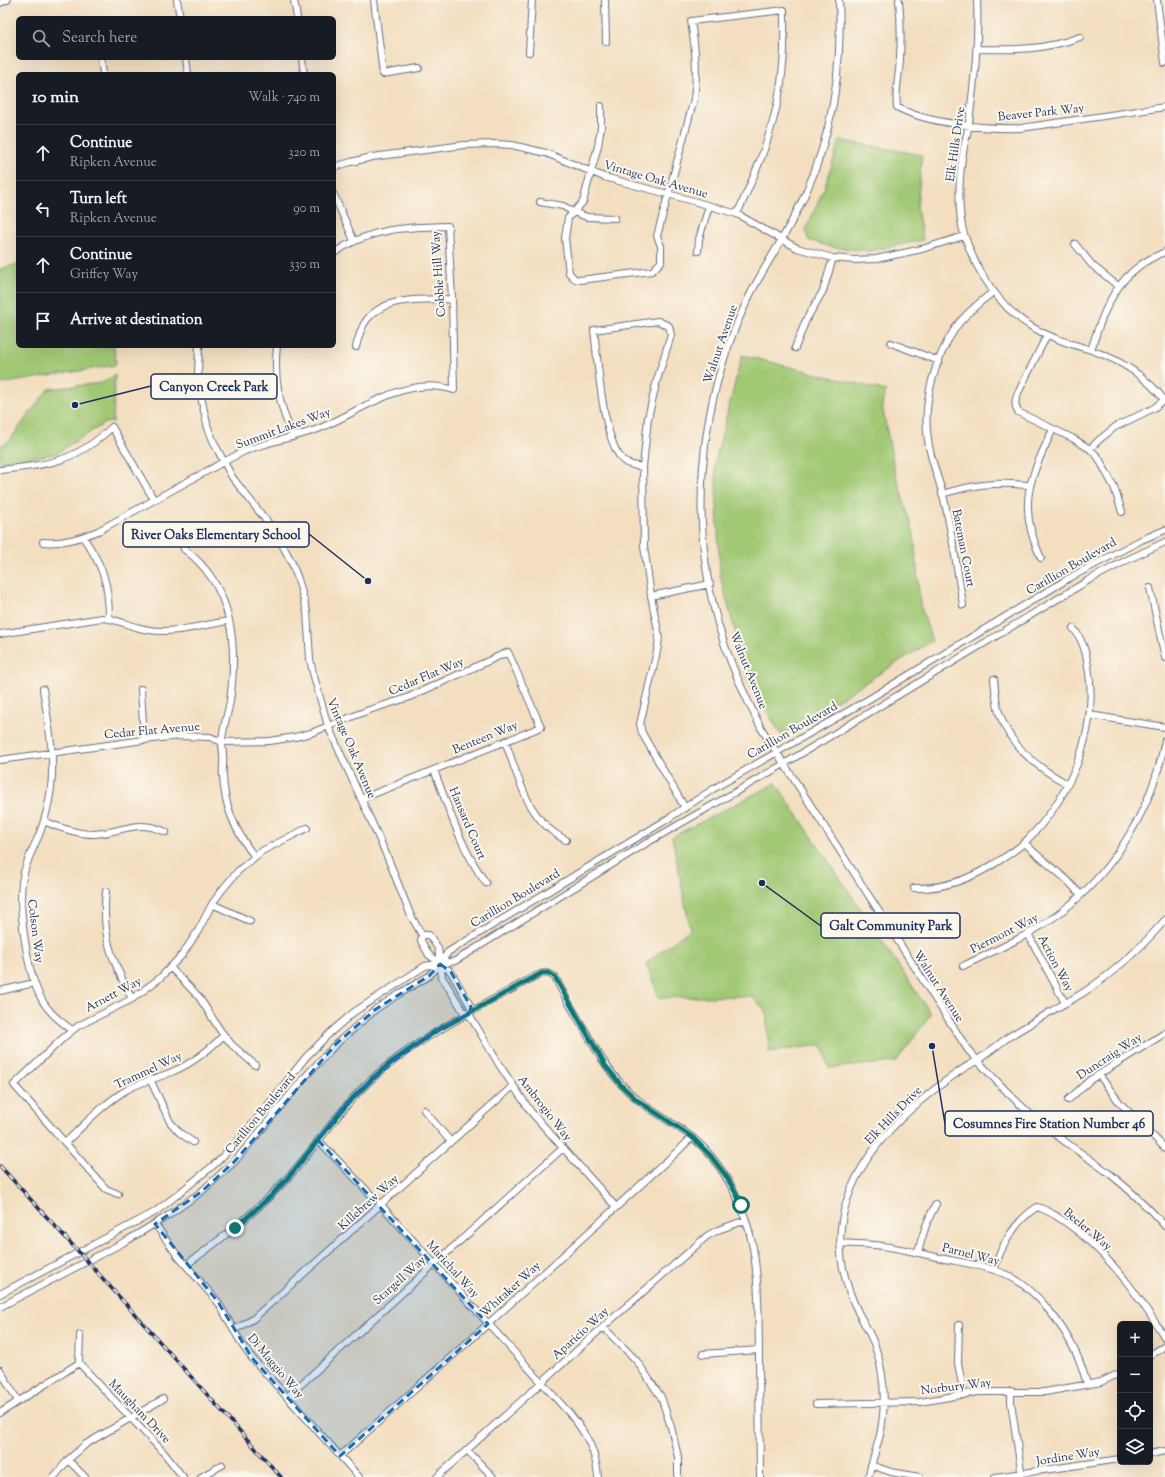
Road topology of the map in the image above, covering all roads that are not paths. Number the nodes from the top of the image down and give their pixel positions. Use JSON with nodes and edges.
{"nodes":[{"id":1,"x":7,"y":0,"type":"edge"},
{"id":2,"x":177,"y":0,"type":"edge"},
{"id":3,"x":294,"y":0,"type":"edge"},
{"id":4,"x":374,"y":0,"type":"edge"},
{"id":5,"x":532,"y":0,"type":"edge"},
{"id":6,"x":605,"y":0,"type":"edge"},
{"id":7,"x":839,"y":0,"type":"edge"},
{"id":8,"x":899,"y":0,"type":"edge"},
{"id":9,"x":978,"y":0,"type":"edge"},
{"id":10,"x":1157,"y":0,"type":"edge"},
{"id":11,"x":0,"y":3,"type":"edge"},
{"id":12,"x":180,"y":16,"type":"edge"},
{"id":13,"x":297,"y":16,"type":"edge"},
{"id":14,"x":1080,"y":37,"type":"dead end"},
{"id":15,"x":606,"y":42,"type":"dead end"},
{"id":16,"x":977,"y":49,"type":"junction"},
{"id":17,"x":529,"y":52,"type":"dead end"},
{"id":18,"x":101,"y":60,"type":"edge"},
{"id":19,"x":186,"y":60,"type":"edge"},
{"id":20,"x":302,"y":60,"type":"edge"},
{"id":21,"x":1165,"y":63,"type":"edge"},
{"id":22,"x":418,"y":68,"type":"dead end"},
{"id":23,"x":103,"y":72,"type":"edge"},
{"id":24,"x":188,"y":72,"type":"edge"},
{"id":25,"x":304,"y":72,"type":"edge"},
{"id":26,"x":601,"y":106,"type":"dead end"},
{"id":27,"x":1165,"y":108,"type":"edge"},
{"id":28,"x":969,"y":126,"type":"junction"},
{"id":29,"x":336,"y":166,"type":"edge"},
{"id":30,"x":590,"y":172,"type":"junction"},
{"id":31,"x":668,"y":194,"type":"junction"},
{"id":32,"x":336,"y":200,"type":"edge"},
{"id":33,"x":540,"y":202,"type":"dead end"},
{"id":34,"x":709,"y":206,"type":"junction"},
{"id":35,"x":573,"y":212,"type":"junction"},
{"id":36,"x":736,"y":214,"type":"junction"},
{"id":37,"x":615,"y":218,"type":"dead end"},
{"id":38,"x":964,"y":236,"type":"junction"},
{"id":39,"x":782,"y":240,"type":"junction"},
{"id":40,"x":354,"y":241,"type":"junction"},
{"id":41,"x":1075,"y":244,"type":"dead end"},
{"id":42,"x":698,"y":251,"type":"dead end"},
{"id":43,"x":1165,"y":252,"type":"edge"},
{"id":44,"x":336,"y":253,"type":"edge"},
{"id":45,"x":833,"y":258,"type":"junction"},
{"id":46,"x":1118,"y":286,"type":"junction"},
{"id":47,"x":993,"y":292,"type":"junction"},
{"id":48,"x":452,"y":299,"type":"junction"},
{"id":49,"x":1047,"y":335,"type":"junction"},
{"id":50,"x":891,"y":343,"type":"dead end"},
{"id":51,"x":199,"y":348,"type":"edge"},
{"id":52,"x":277,"y":348,"type":"edge"},
{"id":53,"x":356,"y":348,"type":"dead end"},
{"id":54,"x":795,"y":348,"type":"dead end"},
{"id":55,"x":1091,"y":350,"type":"junction"},
{"id":56,"x":939,"y":361,"type":"junction"},
{"id":57,"x":454,"y":390,"type":"joint"},
{"id":58,"x":1165,"y":400,"type":"edge"},
{"id":59,"x":1053,"y":429,"type":"junction"},
{"id":60,"x":293,"y":437,"type":"junction"},
{"id":61,"x":1090,"y":449,"type":"junction"},
{"id":62,"x":223,"y":462,"type":"junction"},
{"id":63,"x":642,"y":467,"type":"junction"},
{"id":64,"x":0,"y":470,"type":"edge"},
{"id":65,"x":1029,"y":485,"type":"junction"},
{"id":66,"x":942,"y":494,"type":"junction"},
{"id":67,"x":154,"y":500,"type":"junction"},
{"id":68,"x":1122,"y":512,"type":"dead end"},
{"id":69,"x":1165,"y":530,"type":"edge"},
{"id":70,"x":83,"y":537,"type":"junction"},
{"id":71,"x":43,"y":542,"type":"dead end"},
{"id":72,"x":1165,"y":542,"type":"edge"},
{"id":73,"x":184,"y":549,"type":"dead end"},
{"id":74,"x":1041,"y":558,"type":"dead end"},
{"id":75,"x":710,"y":584,"type":"junction"},
{"id":76,"x":1150,"y":588,"type":"dead end"},
{"id":77,"x":651,"y":596,"type":"junction"},
{"id":78,"x":963,"y":605,"type":"dead end"},
{"id":79,"x":109,"y":618,"type":"junction"},
{"id":80,"x":228,"y":621,"type":"junction"},
{"id":81,"x":1073,"y":628,"type":"dead end"},
{"id":82,"x":0,"y":634,"type":"edge"},
{"id":83,"x":508,"y":652,"type":"joint"},
{"id":84,"x":1165,"y":658,"type":"edge"},
{"id":85,"x":994,"y":679,"type":"dead end"},
{"id":86,"x":43,"y":689,"type":"dead end"},
{"id":87,"x":141,"y":689,"type":"dead end"},
{"id":88,"x":1090,"y":715,"type":"junction"},
{"id":89,"x":328,"y":726,"type":"junction"},
{"id":90,"x":1165,"y":727,"type":"edge"},
{"id":91,"x":144,"y":740,"type":"junction"},
{"id":92,"x":1165,"y":740,"type":"edge"},
{"id":93,"x":505,"y":741,"type":"junction"},
{"id":94,"x":222,"y":742,"type":"junction"},
{"id":95,"x":776,"y":752,"type":"junction"},
{"id":96,"x":53,"y":753,"type":"junction"},
{"id":97,"x":0,"y":760,"type":"edge"},
{"id":98,"x":784,"y":764,"type":"junction"},
{"id":99,"x":434,"y":770,"type":"junction"},
{"id":100,"x":1068,"y":784,"type":"junction"},
{"id":101,"x":361,"y":799,"type":"junction"},
{"id":102,"x":685,"y":808,"type":"junction"},
{"id":103,"x":44,"y":821,"type":"junction"},
{"id":104,"x":307,"y":828,"type":"dead end"},
{"id":105,"x":166,"y":832,"type":"dead end"},
{"id":106,"x":566,"y":840,"type":"dead end"},
{"id":107,"x":1025,"y":843,"type":"junction"},
{"id":108,"x":255,"y":856,"type":"junction"},
{"id":109,"x":486,"y":883,"type":"dead end"},
{"id":110,"x":914,"y":888,"type":"dead end"},
{"id":111,"x":106,"y":891,"type":"dead end"},
{"id":112,"x":1080,"y":895,"type":"junction"},
{"id":113,"x":212,"y":904,"type":"junction"},
{"id":114,"x":250,"y":921,"type":"dead end"},
{"id":115,"x":1164,"y":925,"type":"edge"},
{"id":116,"x":1028,"y":934,"type":"junction"},
{"id":117,"x":422,"y":935,"type":"junction"},
{"id":118,"x":440,"y":964,"type":"junction"},
{"id":119,"x":963,"y":966,"type":"dead end"},
{"id":120,"x":171,"y":968,"type":"junction"},
{"id":121,"x":34,"y":983,"type":"junction"},
{"id":122,"x":0,"y":991,"type":"edge"},
{"id":123,"x":132,"y":999,"type":"junction"},
{"id":124,"x":1065,"y":1003,"type":"junction"},
{"id":125,"x":469,"y":1014,"type":"junction"},
{"id":126,"x":72,"y":1030,"type":"junction"},
{"id":127,"x":1165,"y":1033,"type":"edge"},
{"id":128,"x":224,"y":1035,"type":"junction"},
{"id":129,"x":978,"y":1060,"type":"junction"},
{"id":130,"x":255,"y":1065,"type":"dead end"},
{"id":131,"x":1099,"y":1075,"type":"junction"},
{"id":132,"x":150,"y":1079,"type":"junction"},
{"id":133,"x":513,"y":1086,"type":"junction"},
{"id":134,"x":1068,"y":1100,"type":"dead end"},
{"id":135,"x":424,"y":1110,"type":"dead end"},
{"id":136,"x":692,"y":1137,"type":"junction"},
{"id":137,"x":318,"y":1140,"type":"junction"},
{"id":138,"x":450,"y":1141,"type":"junction"},
{"id":139,"x":193,"y":1142,"type":"dead end"},
{"id":140,"x":65,"y":1143,"type":"junction"},
{"id":141,"x":562,"y":1148,"type":"junction"},
{"id":142,"x":1165,"y":1148,"type":"edge"},
{"id":143,"x":118,"y":1194,"type":"dead end"},
{"id":144,"x":936,"y":1204,"type":"dead end"},
{"id":145,"x":381,"y":1205,"type":"junction"},
{"id":146,"x":616,"y":1207,"type":"junction"},
{"id":147,"x":746,"y":1220,"type":"junction"},
{"id":148,"x":155,"y":1224,"type":"junction"},
{"id":149,"x":1165,"y":1226,"type":"edge"},
{"id":150,"x":840,"y":1243,"type":"junction"},
{"id":151,"x":918,"y":1253,"type":"junction"},
{"id":152,"x":434,"y":1264,"type":"junction"},
{"id":153,"x":186,"y":1265,"type":"junction"},
{"id":154,"x":994,"y":1270,"type":"junction"},
{"id":155,"x":0,"y":1294,"type":"edge"},
{"id":156,"x":0,"y":1307,"type":"edge"},
{"id":157,"x":488,"y":1324,"type":"junction"},
{"id":158,"x":959,"y":1325,"type":"dead end"},
{"id":159,"x":603,"y":1327,"type":"junction"},
{"id":160,"x":234,"y":1330,"type":"junction"},
{"id":161,"x":80,"y":1335,"type":"dead end"},
{"id":162,"x":1165,"y":1338,"type":"edge"},
{"id":163,"x":1165,"y":1346,"type":"edge"},
{"id":164,"x":759,"y":1350,"type":"junction"},
{"id":165,"x":1153,"y":1353,"type":"edge"},
{"id":166,"x":704,"y":1354,"type":"dead end"},
{"id":167,"x":79,"y":1363,"type":"junction"},
{"id":168,"x":0,"y":1370,"type":"edge"},
{"id":169,"x":1117,"y":1375,"type":"edge"},
{"id":170,"x":542,"y":1382,"type":"junction"},
{"id":171,"x":1087,"y":1384,"type":"junction"},
{"id":172,"x":1011,"y":1391,"type":"junction"},
{"id":173,"x":964,"y":1395,"type":"junction"},
{"id":174,"x":288,"y":1397,"type":"junction"},
{"id":175,"x":163,"y":1399,"type":"dead end"},
{"id":176,"x":18,"y":1401,"type":"junction"},
{"id":177,"x":884,"y":1403,"type":"junction"},
{"id":178,"x":816,"y":1404,"type":"dead end"},
{"id":179,"x":0,"y":1413,"type":"edge"},
{"id":180,"x":130,"y":1418,"type":"junction"},
{"id":181,"x":467,"y":1450,"type":"junction"},
{"id":182,"x":1165,"y":1451,"type":"edge"},
{"id":183,"x":1153,"y":1453,"type":"edge"},
{"id":184,"x":340,"y":1456,"type":"junction"},
{"id":185,"x":1117,"y":1459,"type":"edge"},
{"id":186,"x":68,"y":1460,"type":"junction"},
{"id":187,"x":222,"y":1465,"type":"dead end"},
{"id":188,"x":871,"y":1465,"type":"junction"},
{"id":189,"x":1022,"y":1475,"type":"edge"},
{"id":190,"x":54,"y":1477,"type":"edge"},
{"id":191,"x":85,"y":1477,"type":"edge"},
{"id":192,"x":183,"y":1477,"type":"edge"},
{"id":193,"x":201,"y":1477,"type":"edge"},
{"id":194,"x":359,"y":1477,"type":"edge"},
{"id":195,"x":437,"y":1477,"type":"edge"},
{"id":196,"x":493,"y":1477,"type":"edge"},
{"id":197,"x":598,"y":1477,"type":"edge"},
{"id":198,"x":678,"y":1477,"type":"edge"},
{"id":199,"x":760,"y":1477,"type":"edge"},
{"id":200,"x":868,"y":1477,"type":"edge"},
{"id":201,"x":920,"y":1477,"type":"edge"},
{"id":202,"x":995,"y":1477,"type":"edge"}],
"edges":[{"from":1,"to":11,"type":"street"},
{"from":2,"to":12,"type":"street"},
{"from":3,"to":13,"type":"street"},
{"from":4,"to":22,"type":"street"},
{"from":5,"to":17,"type":"street"},
{"from":6,"to":15,"type":"street"},
{"from":7,"to":39,"type":"street","name":"Walnut Avenue"},
{"from":8,"to":28,"type":"street","name":"Beaver Park Way"},
{"from":9,"to":16,"type":"street","name":"Elk Hills Drive"},
{"from":10,"to":21,"type":"street"},
{"from":14,"to":16,"type":"street"},
{"from":16,"to":28,"type":"street","name":"Elk Hills Drive"},
{"from":18,"to":23,"type":"street"},
{"from":19,"to":24,"type":"street"},
{"from":20,"to":25,"type":"street"},
{"from":26,"to":30,"type":"street"},
{"from":27,"to":28,"type":"street","name":"Beaver Park Way"},
{"from":28,"to":38,"type":"street","name":"Elk Hills Drive"},
{"from":29,"to":30,"type":"street","name":"Vintage Oak Avenue"},
{"from":30,"to":31,"type":"street","name":"Vintage Oak Avenue"},
{"from":30,"to":35,"type":"street"},
{"from":31,"to":34,"type":"street","name":"Vintage Oak Avenue"},
{"from":31,"to":35,"type":"street"},
{"from":31,"to":36,"type":"street"},
{"from":32,"to":40,"type":"street"},
{"from":33,"to":35,"type":"street"},
{"from":34,"to":36,"type":"street","name":"Vintage Oak Avenue"},
{"from":34,"to":42,"type":"street"},
{"from":35,"to":37,"type":"street"},
{"from":36,"to":39,"type":"street","name":"Vintage Oak Avenue"},
{"from":38,"to":45,"type":"street","name":"Vintage Oak Avenue"},
{"from":38,"to":47,"type":"street","name":"Elk Hills Drive"},
{"from":39,"to":45,"type":"street","name":"Vintage Oak Avenue"},
{"from":39,"to":75,"type":"street","name":"Walnut Avenue"},
{"from":40,"to":44,"type":"street","name":"Cobble Hill Way"},
{"from":40,"to":48,"type":"street","name":"Cobble Hill Way"},
{"from":41,"to":46,"type":"street"},
{"from":43,"to":46,"type":"street"},
{"from":45,"to":54,"type":"street"},
{"from":46,"to":55,"type":"street"},
{"from":47,"to":49,"type":"street","name":"Elk Hills Drive"},
{"from":47,"to":56,"type":"street","name":"Bateman Court"},
{"from":48,"to":53,"type":"street"},
{"from":48,"to":57,"type":"street","name":"Cobble Hill Way"},
{"from":49,"to":55,"type":"street","name":"Elk Hills Drive"},
{"from":49,"to":59,"type":"street"},
{"from":50,"to":56,"type":"street"},
{"from":51,"to":62,"type":"street","name":"Vintage Oak Avenue"},
{"from":52,"to":60,"type":"street"},
{"from":55,"to":58,"type":"street","name":"Elk Hills Drive"},
{"from":56,"to":66,"type":"street","name":"Bateman Court"},
{"from":57,"to":60,"type":"street","name":"Summit Lakes Way"},
{"from":58,"to":61,"type":"street"},
{"from":59,"to":61,"type":"street"},
{"from":59,"to":65,"type":"street"},
{"from":60,"to":62,"type":"street","name":"Summit Lakes Way"},
{"from":61,"to":68,"type":"street"},
{"from":62,"to":67,"type":"street","name":"Summit Lakes Way"},
{"from":62,"to":89,"type":"street","name":"Vintage Oak Avenue"},
{"from":63,"to":63,"type":"street"},
{"from":63,"to":77,"type":"street"},
{"from":64,"to":67,"type":"street"},
{"from":65,"to":66,"type":"street"},
{"from":65,"to":74,"type":"street"},
{"from":66,"to":78,"type":"street","name":"Bateman Court"},
{"from":67,"to":70,"type":"street","name":"Summit Lakes Way"},
{"from":69,"to":95,"type":"street","name":"Carillion Boulevard"},
{"from":70,"to":71,"type":"street","name":"Summit Lakes Way"},
{"from":70,"to":79,"type":"street"},
{"from":72,"to":98,"type":"street","name":"Carillion Boulevard"},
{"from":73,"to":80,"type":"street"},
{"from":75,"to":77,"type":"street"},
{"from":75,"to":95,"type":"street","name":"Walnut Avenue"},
{"from":76,"to":84,"type":"street"},
{"from":77,"to":102,"type":"street"},
{"from":79,"to":80,"type":"street"},
{"from":79,"to":82,"type":"street"},
{"from":80,"to":94,"type":"street"},
{"from":81,"to":88,"type":"street"},
{"from":83,"to":89,"type":"street","name":"Cedar Flat Way"},
{"from":83,"to":93,"type":"street","name":"Benteen Way"},
{"from":85,"to":100,"type":"street"},
{"from":86,"to":96,"type":"street","name":"Colson Way"},
{"from":87,"to":91,"type":"street"},
{"from":88,"to":90,"type":"street"},
{"from":88,"to":100,"type":"street"},
{"from":89,"to":94,"type":"street","name":"Cedar Flat Avenue"},
{"from":89,"to":101,"type":"street","name":"Vintage Oak Avenue"},
{"from":91,"to":94,"type":"street","name":"Cedar Flat Avenue"},
{"from":91,"to":96,"type":"street","name":"Cedar Flat Avenue"},
{"from":92,"to":112,"type":"street","name":"Piermont Way"},
{"from":93,"to":99,"type":"street","name":"Benteen Way"},
{"from":93,"to":106,"type":"street"},
{"from":94,"to":108,"type":"street"},
{"from":95,"to":98,"type":"street","name":"Walnut Avenue"},
{"from":95,"to":102,"type":"street","name":"Carillion Boulevard"},
{"from":96,"to":97,"type":"street","name":"Cedar Flat Avenue"},
{"from":96,"to":103,"type":"street","name":"Colson Way"},
{"from":98,"to":118,"type":"street","name":"Carillion Boulevard"},
{"from":98,"to":129,"type":"street","name":"Walnut Avenue"},
{"from":99,"to":101,"type":"street","name":"Benteen Way"},
{"from":99,"to":109,"type":"street","name":"Hansard Court"},
{"from":100,"to":107,"type":"street"},
{"from":101,"to":117,"type":"street","name":"Vintage Oak Avenue"},
{"from":102,"to":118,"type":"street","name":"Carillion Boulevard"},
{"from":103,"to":105,"type":"street"},
{"from":103,"to":121,"type":"street","name":"Colson Way"},
{"from":104,"to":108,"type":"street","name":"Arnett Way"},
{"from":107,"to":110,"type":"street"},
{"from":107,"to":112,"type":"street"},
{"from":108,"to":113,"type":"street","name":"Arnett Way"},
{"from":111,"to":123,"type":"street"},
{"from":112,"to":116,"type":"street","name":"Piermont Way"},
{"from":113,"to":114,"type":"street"},
{"from":113,"to":120,"type":"street","name":"Arnett Way"},
{"from":115,"to":124,"type":"street","name":"Elk Hills Drive"},
{"from":116,"to":119,"type":"street","name":"Piermont Way"},
{"from":116,"to":124,"type":"street","name":"Action Way"},
{"from":117,"to":118,"type":"street","name":"Vintage Oak Avenue"},
{"from":117,"to":118,"type":"street","name":"Vintage Oak Avenue"},
{"from":118,"to":125,"type":"street","name":"Ambrogio Way"},
{"from":118,"to":125,"type":"street","name":"Ambrogio Way"},
{"from":118,"to":148,"type":"street","name":"Carillion Boulevard"},
{"from":118,"to":155,"type":"street","name":"Carillion Boulevard"},
{"from":120,"to":123,"type":"street","name":"Arnett Way"},
{"from":120,"to":128,"type":"street"},
{"from":121,"to":122,"type":"street"},
{"from":121,"to":126,"type":"street","name":"Colson Way"},
{"from":123,"to":126,"type":"street","name":"Arnett Way"},
{"from":124,"to":129,"type":"street","name":"Elk Hills Drive"},
{"from":125,"to":133,"type":"street","name":"Ambrogio Way"},
{"from":125,"to":136,"type":"street"},
{"from":125,"to":137,"type":"street"},
{"from":126,"to":140,"type":"street","name":"Arnett Way"},
{"from":127,"to":131,"type":"street","name":"Duncraig Way"},
{"from":128,"to":130,"type":"street"},
{"from":128,"to":132,"type":"street","name":"Trammel Way"},
{"from":129,"to":149,"type":"street","name":"Walnut Avenue"},
{"from":129,"to":150,"type":"street","name":"Elk Hills Drive"},
{"from":131,"to":134,"type":"street","name":"Duncraig Way"},
{"from":131,"to":142,"type":"street"},
{"from":132,"to":139,"type":"street"},
{"from":132,"to":140,"type":"street","name":"Trammel Way"},
{"from":133,"to":138,"type":"street","name":"Killebrew Way"},
{"from":133,"to":141,"type":"street","name":"Ambrogio Way"},
{"from":135,"to":138,"type":"street"},
{"from":136,"to":146,"type":"street","name":"Whitaker Way"},
{"from":136,"to":147,"type":"street"},
{"from":137,"to":145,"type":"street","name":"Marichal Way"},
{"from":137,"to":153,"type":"street"},
{"from":138,"to":145,"type":"street","name":"Killebrew Way"},
{"from":140,"to":143,"type":"street"},
{"from":141,"to":146,"type":"street","name":"Ambrogio Way"},
{"from":141,"to":152,"type":"street","name":"Stargell Way"},
{"from":144,"to":151,"type":"street"},
{"from":145,"to":152,"type":"street","name":"Marichal Way"},
{"from":145,"to":160,"type":"street","name":"Killebrew Way"},
{"from":146,"to":157,"type":"street","name":"Whitaker Way"},
{"from":147,"to":159,"type":"street","name":"Aparicio Way"},
{"from":147,"to":164,"type":"street"},
{"from":148,"to":153,"type":"street","name":"Di Maggio Way"},
{"from":148,"to":156,"type":"street","name":"Carillion Boulevard"},
{"from":150,"to":151,"type":"street","name":"Parnel Way"},
{"from":150,"to":177,"type":"street","name":"Elk Hills Drive"},
{"from":151,"to":154,"type":"street","name":"Parnel Way"},
{"from":152,"to":157,"type":"street","name":"Marichal Way"},
{"from":152,"to":174,"type":"street","name":"Stargell Way"},
{"from":153,"to":160,"type":"street","name":"Di Maggio Way"},
{"from":154,"to":162,"type":"street","name":"Beeler Way"},
{"from":154,"to":171,"type":"street","name":"Parnel Way"},
{"from":157,"to":170,"type":"street","name":"Marichal Way"},
{"from":157,"to":184,"type":"street","name":"Whitaker Way"},
{"from":158,"to":173,"type":"street"},
{"from":159,"to":170,"type":"street","name":"Aparicio Way"},
{"from":159,"to":198,"type":"street"},
{"from":160,"to":174,"type":"street","name":"Di Maggio Way"},
{"from":161,"to":167,"type":"street"},
{"from":163,"to":165,"type":"street"},
{"from":164,"to":166,"type":"street"},
{"from":164,"to":199,"type":"street"},
{"from":167,"to":176,"type":"street"},
{"from":167,"to":180,"type":"street","name":"Maugham Drive"},
{"from":168,"to":176,"type":"street"},
{"from":169,"to":171,"type":"street","name":"Norbury Way"},
{"from":170,"to":181,"type":"street","name":"Aparicio Way"},
{"from":170,"to":197,"type":"street","name":"Marichal Way"},
{"from":171,"to":172,"type":"street","name":"Norbury Way"},
{"from":172,"to":173,"type":"street","name":"Norbury Way"},
{"from":172,"to":189,"type":"street"},
{"from":173,"to":177,"type":"street","name":"Norbury Way"},
{"from":174,"to":184,"type":"street","name":"Di Maggio Way"},
{"from":175,"to":180,"type":"street"},
{"from":176,"to":179,"type":"street"},
{"from":177,"to":178,"type":"street","name":"Norbury Way"},
{"from":177,"to":188,"type":"street","name":"Elk Hills Drive"},
{"from":180,"to":186,"type":"street"},
{"from":180,"to":192,"type":"street","name":"Maugham Drive"},
{"from":181,"to":195,"type":"street","name":"Aparicio Way"},
{"from":181,"to":196,"type":"street"},
{"from":182,"to":183,"type":"street"},
{"from":184,"to":194,"type":"street","name":"Di Maggio Way"},
{"from":185,"to":189,"type":"street","name":"Jordine Way"},
{"from":186,"to":190,"type":"street"},
{"from":186,"to":191,"type":"street"},
{"from":187,"to":193,"type":"street"},
{"from":188,"to":200,"type":"street","name":"Elk Hills Drive"},
{"from":188,"to":201,"type":"street"},
{"from":189,"to":202,"type":"street","name":"Jordine Way"}]}
